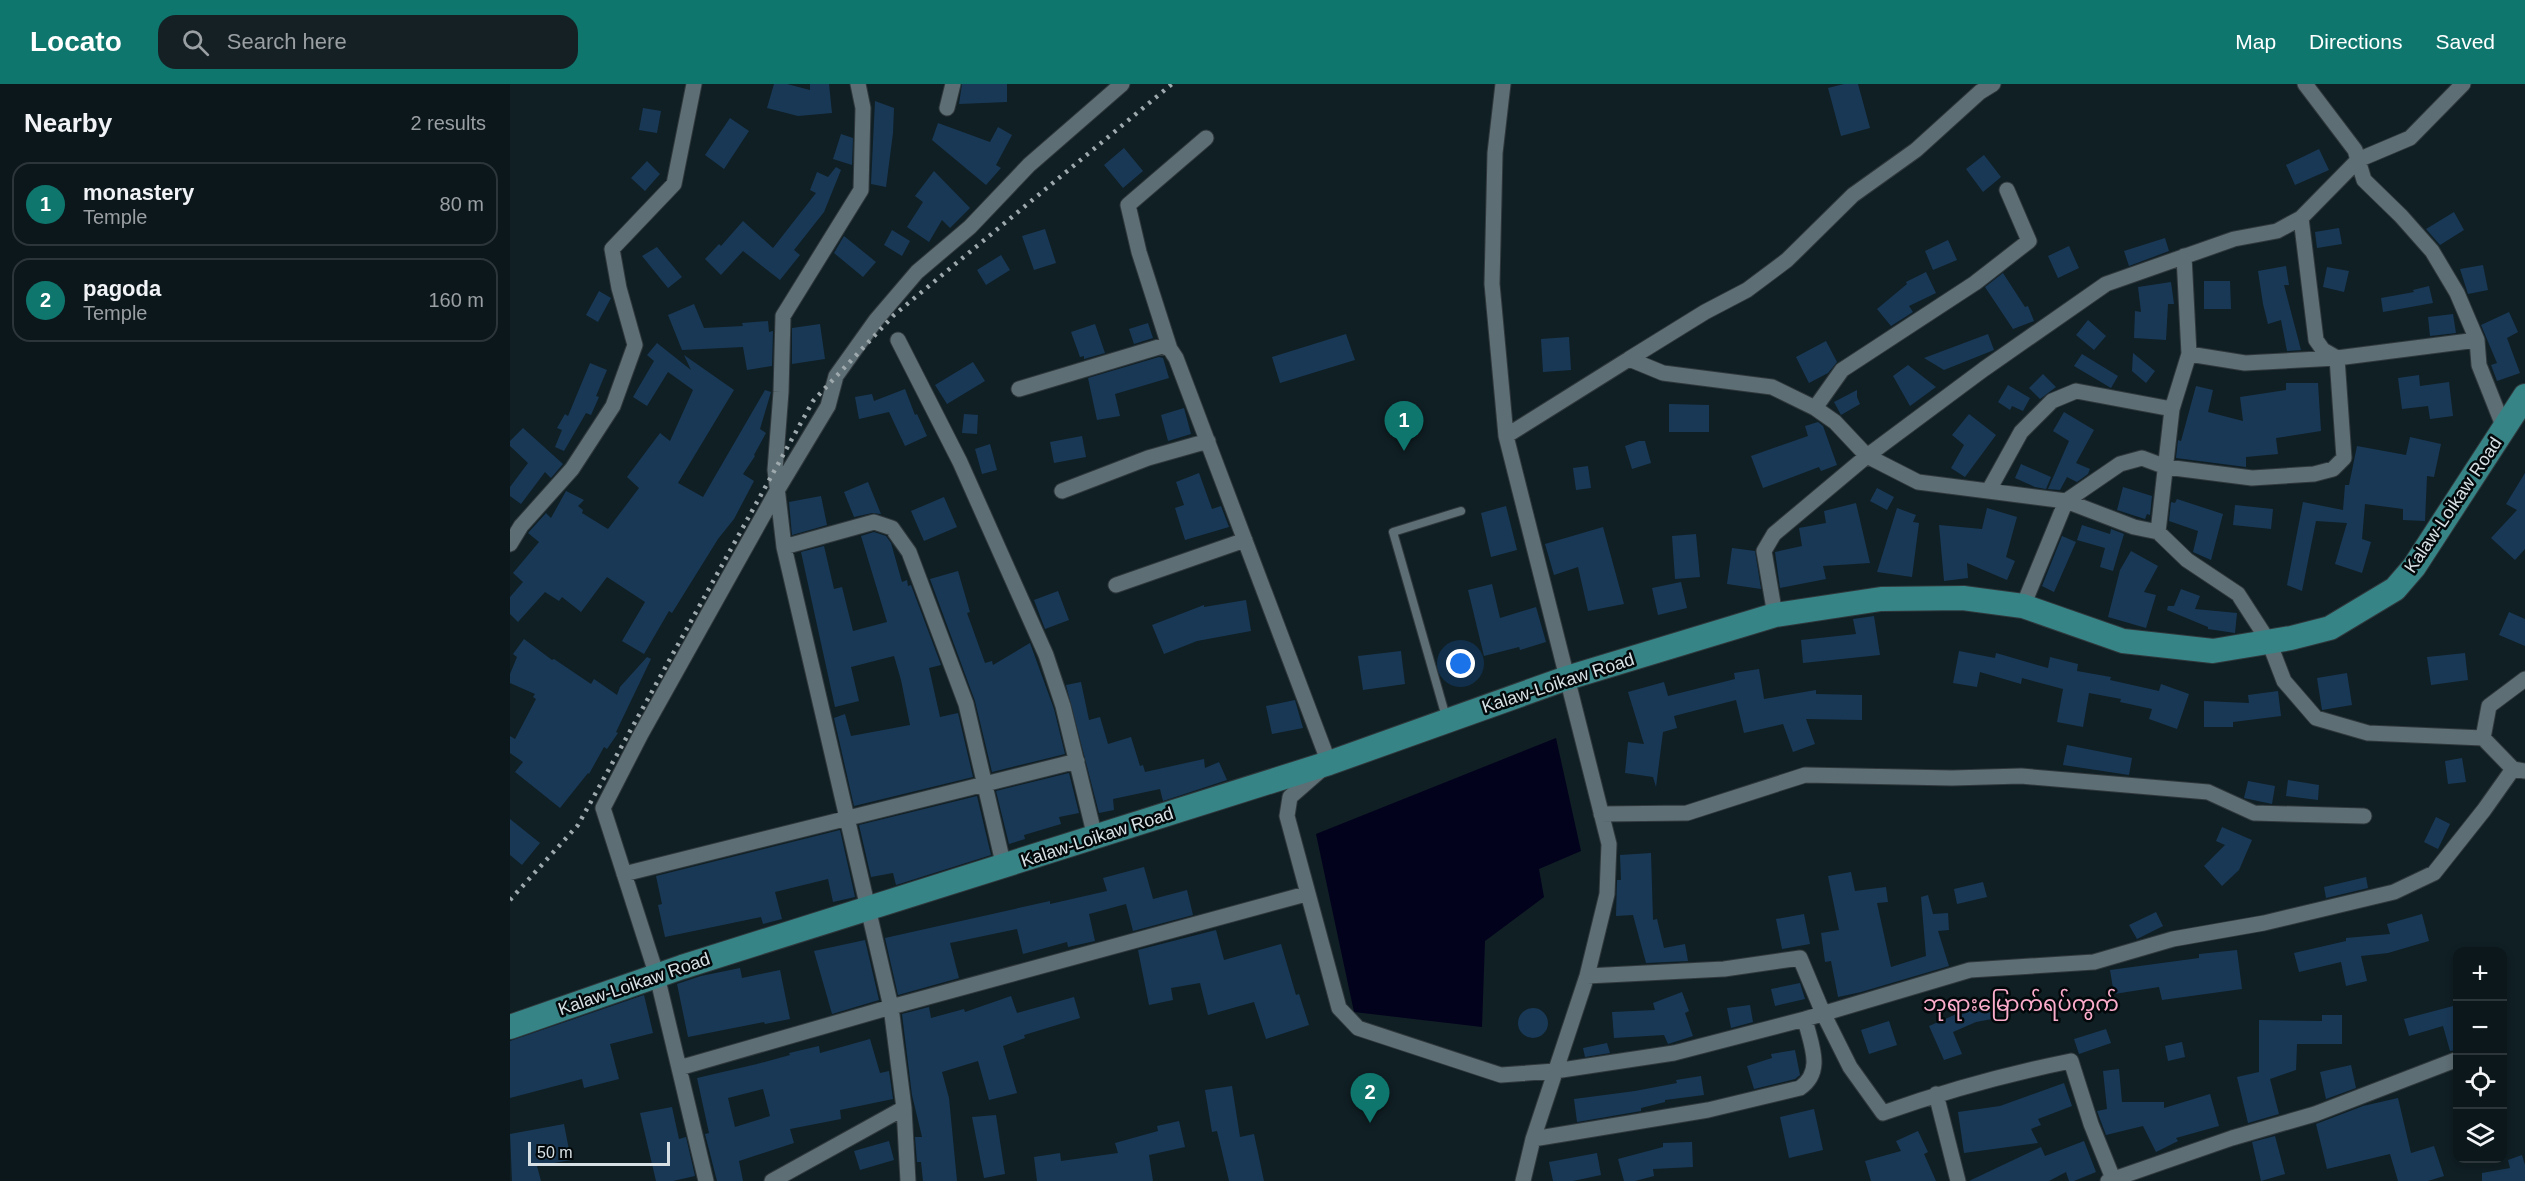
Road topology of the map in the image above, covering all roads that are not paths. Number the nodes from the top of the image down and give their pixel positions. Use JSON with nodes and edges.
{"nodes":[{"id":1,"x":694,"y":84,"type":"edge"},
{"id":2,"x":858,"y":84,"type":"edge"},
{"id":3,"x":953,"y":84,"type":"edge"},
{"id":4,"x":1122,"y":84,"type":"edge"},
{"id":5,"x":1503,"y":84,"type":"edge"},
{"id":6,"x":1993,"y":84,"type":"edge"},
{"id":7,"x":2305,"y":84,"type":"edge"},
{"id":8,"x":2463,"y":84,"type":"edge"},
{"id":9,"x":947,"y":108,"type":"dead end"},
{"id":10,"x":1206,"y":138,"type":"dead end"},
{"id":11,"x":2358,"y":160,"type":"junction"},
{"id":12,"x":2007,"y":190,"type":"dead end"},
{"id":13,"x":2301,"y":218,"type":"junction"},
{"id":14,"x":2184,"y":256,"type":"junction"},
{"id":15,"x":898,"y":340,"type":"dead end"},
{"id":16,"x":2477,"y":340,"type":"junction"},
{"id":17,"x":1170,"y":349,"type":"junction"},
{"id":18,"x":2189,"y":354,"type":"junction"},
{"id":19,"x":2337,"y":358,"type":"junction"},
{"id":20,"x":1629,"y":359,"type":"junction"},
{"id":21,"x":1019,"y":389,"type":"dead end"},
{"id":22,"x":2525,"y":396,"type":"edge"},
{"id":23,"x":1815,"y":408,"type":"junction"},
{"id":24,"x":2172,"y":410,"type":"junction"},
{"id":25,"x":2505,"y":428,"type":"junction"},
{"id":26,"x":1506,"y":436,"type":"junction"},
{"id":27,"x":1208,"y":441,"type":"junction"},
{"id":28,"x":1867,"y":456,"type":"junction"},
{"id":29,"x":2166,"y":467,"type":"junction"},
{"id":30,"x":778,"y":489,"type":"junction"},
{"id":31,"x":1989,"y":490,"type":"junction"},
{"id":32,"x":1062,"y":491,"type":"dead end"},
{"id":33,"x":2066,"y":501,"type":"junction"},
{"id":34,"x":1461,"y":511,"type":"dead end"},
{"id":35,"x":2158,"y":532,"type":"junction"},
{"id":36,"x":1245,"y":540,"type":"junction"},
{"id":37,"x":510,"y":544,"type":"edge"},
{"id":38,"x":784,"y":547,"type":"junction"},
{"id":39,"x":1116,"y":585,"type":"dead end"},
{"id":40,"x":2022,"y":606,"type":"junction"},
{"id":41,"x":1774,"y":615,"type":"junction"},
{"id":42,"x":2269,"y":642,"type":"junction"},
{"id":43,"x":1567,"y":678,"type":"junction"},
{"id":44,"x":2525,"y":679,"type":"edge"},
{"id":45,"x":1447,"y":721,"type":"junction"},
{"id":46,"x":2483,"y":738,"type":"junction"},
{"id":47,"x":1077,"y":761,"type":"junction"},
{"id":48,"x":1329,"y":763,"type":"junction"},
{"id":49,"x":2519,"y":770,"type":"edge"},
{"id":50,"x":986,"y":784,"type":"junction"},
{"id":51,"x":1601,"y":813,"type":"junction"},
{"id":52,"x":2364,"y":816,"type":"dead end"},
{"id":53,"x":847,"y":819,"type":"junction"},
{"id":54,"x":1095,"y":837,"type":"junction"},
{"id":55,"x":1004,"y":867,"type":"junction"},
{"id":56,"x":624,"y":874,"type":"junction"},
{"id":57,"x":1306,"y":894,"type":"junction"},
{"id":58,"x":868,"y":910,"type":"junction"},
{"id":59,"x":657,"y":976,"type":"junction"},
{"id":60,"x":1587,"y":976,"type":"junction"},
{"id":61,"x":891,"y":1007,"type":"junction"},
{"id":62,"x":1823,"y":1013,"type":"junction"},
{"id":63,"x":1805,"y":1018,"type":"junction"},
{"id":64,"x":510,"y":1027,"type":"edge"},
{"id":65,"x":2453,"y":1061,"type":"edge"},
{"id":66,"x":679,"y":1068,"type":"junction"},
{"id":67,"x":1555,"y":1071,"type":"junction"},
{"id":68,"x":1936,"y":1094,"type":"junction"},
{"id":69,"x":904,"y":1108,"type":"junction"},
{"id":70,"x":1533,"y":1139,"type":"junction"},
{"id":71,"x":2112,"y":1180,"type":"edge"},
{"id":72,"x":706,"y":1181,"type":"edge"},
{"id":73,"x":772,"y":1181,"type":"edge"},
{"id":74,"x":908,"y":1181,"type":"edge"},
{"id":75,"x":1523,"y":1181,"type":"edge"},
{"id":76,"x":1958,"y":1181,"type":"edge"}],
"edges":[{"from":1,"to":37,"type":"street"},
{"from":2,"to":30,"type":"street"},
{"from":3,"to":9,"type":"street"},
{"from":4,"to":30,"type":"street"},
{"from":5,"to":26,"type":"street"},
{"from":6,"to":20,"type":"street"},
{"from":7,"to":11,"type":"street"},
{"from":8,"to":11,"type":"street"},
{"from":10,"to":17,"type":"street"},
{"from":11,"to":13,"type":"street"},
{"from":11,"to":16,"type":"street"},
{"from":12,"to":23,"type":"street"},
{"from":13,"to":14,"type":"street"},
{"from":13,"to":19,"type":"street"},
{"from":14,"to":18,"type":"street"},
{"from":14,"to":28,"type":"street"},
{"from":15,"to":47,"type":"street"},
{"from":16,"to":19,"type":"street"},
{"from":16,"to":25,"type":"street"},
{"from":17,"to":21,"type":"street"},
{"from":17,"to":27,"type":"street"},
{"from":18,"to":19,"type":"street"},
{"from":18,"to":24,"type":"street"},
{"from":19,"to":29,"type":"street"},
{"from":20,"to":23,"type":"street"},
{"from":20,"to":26,"type":"street"},
{"from":22,"to":25,"type":"main road","name":"Kalaw-Loikaw Road"},
{"from":23,"to":28,"type":"street"},
{"from":24,"to":29,"type":"street"},
{"from":24,"to":31,"type":"street"},
{"from":25,"to":42,"type":"main road","name":"Kalaw-Loikaw Road"},
{"from":26,"to":43,"type":"street"},
{"from":27,"to":32,"type":"street"},
{"from":27,"to":36,"type":"street"},
{"from":28,"to":31,"type":"street"},
{"from":28,"to":41,"type":"street"},
{"from":29,"to":33,"type":"street"},
{"from":29,"to":35,"type":"street"},
{"from":30,"to":38,"type":"street"},
{"from":30,"to":56,"type":"street"},
{"from":31,"to":33,"type":"street"},
{"from":33,"to":35,"type":"street"},
{"from":33,"to":40,"type":"street"},
{"from":34,"to":45,"type":"lane"},
{"from":35,"to":42,"type":"street"},
{"from":36,"to":39,"type":"street"},
{"from":36,"to":48,"type":"street"},
{"from":38,"to":50,"type":"street"},
{"from":38,"to":53,"type":"street"},
{"from":40,"to":41,"type":"main road","name":"Kalaw-Loikaw Road"},
{"from":40,"to":42,"type":"main road","name":"Kalaw-Loikaw Road"},
{"from":41,"to":43,"type":"main road","name":"Kalaw-Loikaw Road"},
{"from":42,"to":46,"type":"street"},
{"from":43,"to":45,"type":"main road","name":"Kalaw-Loikaw Road"},
{"from":43,"to":51,"type":"street"},
{"from":44,"to":46,"type":"street"},
{"from":45,"to":48,"type":"main road","name":"Kalaw-Loikaw Road"},
{"from":46,"to":49,"type":"street"},
{"from":47,"to":50,"type":"street"},
{"from":47,"to":54,"type":"street"},
{"from":48,"to":54,"type":"main road","name":"Kalaw-Loikaw Road"},
{"from":48,"to":57,"type":"street"},
{"from":49,"to":62,"type":"street"},
{"from":50,"to":53,"type":"street"},
{"from":50,"to":55,"type":"street"},
{"from":51,"to":52,"type":"street"},
{"from":51,"to":60,"type":"street"},
{"from":53,"to":56,"type":"street"},
{"from":53,"to":58,"type":"street"},
{"from":54,"to":55,"type":"main road","name":"Kalaw-Loikaw Road"},
{"from":55,"to":58,"type":"main road","name":"Kalaw-Loikaw Road"},
{"from":56,"to":59,"type":"street"},
{"from":57,"to":61,"type":"street"},
{"from":57,"to":67,"type":"street"},
{"from":58,"to":59,"type":"main road","name":"Kalaw-Loikaw Road"},
{"from":58,"to":61,"type":"street"},
{"from":59,"to":64,"type":"main road","name":"Kalaw-Loikaw Road"},
{"from":59,"to":66,"type":"street"},
{"from":60,"to":62,"type":"street"},
{"from":60,"to":67,"type":"street"},
{"from":61,"to":66,"type":"street"},
{"from":61,"to":69,"type":"street"},
{"from":62,"to":63,"type":"street"},
{"from":62,"to":68,"type":"street"},
{"from":63,"to":67,"type":"street"},
{"from":63,"to":70,"type":"street"},
{"from":65,"to":71,"type":"street"},
{"from":66,"to":72,"type":"street"},
{"from":67,"to":70,"type":"street"},
{"from":68,"to":71,"type":"street"},
{"from":68,"to":76,"type":"street"},
{"from":69,"to":73,"type":"street"},
{"from":69,"to":74,"type":"street"},
{"from":70,"to":75,"type":"street"}]}
